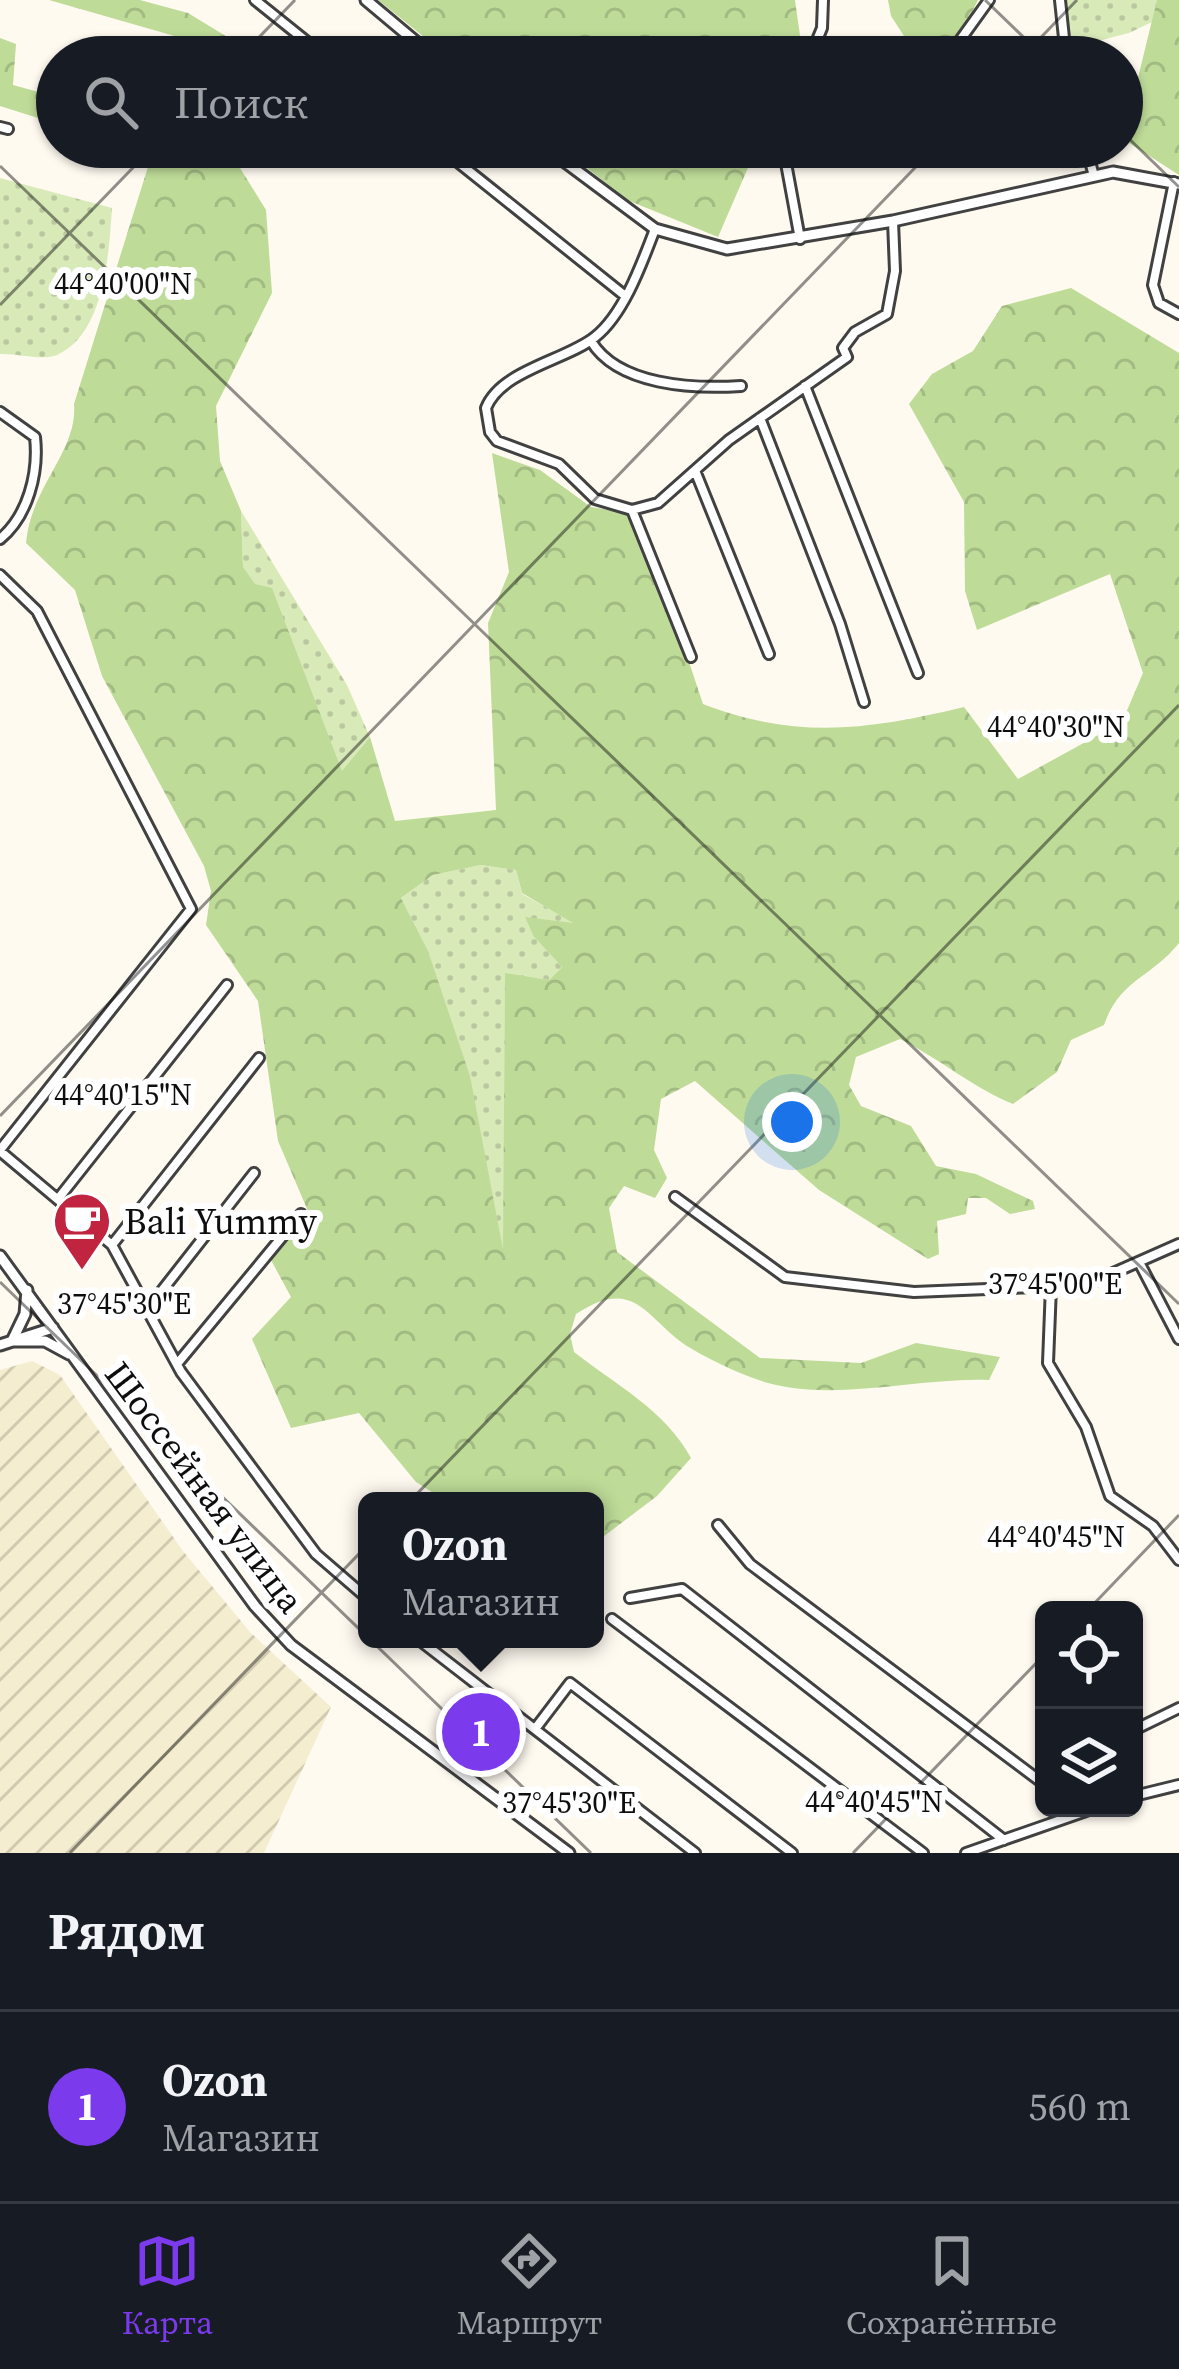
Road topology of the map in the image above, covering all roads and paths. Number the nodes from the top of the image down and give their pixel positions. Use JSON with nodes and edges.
{"nodes":[{"id":1,"x":255,"y":0,"type":"edge"},
{"id":2,"x":366,"y":0,"type":"edge"},
{"id":3,"x":823,"y":0,"type":"edge"},
{"id":4,"x":989,"y":0,"type":"edge"},
{"id":5,"x":1060,"y":0,"type":"edge"},
{"id":6,"x":300,"y":36,"type":"edge"},
{"id":7,"x":409,"y":36,"type":"edge"},
{"id":8,"x":819,"y":36,"type":"edge"},
{"id":9,"x":963,"y":36,"type":"edge"},
{"id":10,"x":1064,"y":36,"type":"edge"},
{"id":11,"x":465,"y":168,"type":"edge"},
{"id":12,"x":573,"y":168,"type":"edge"},
{"id":13,"x":787,"y":168,"type":"edge"},
{"id":14,"x":1092,"y":168,"type":"edge"},
{"id":15,"x":1094,"y":176,"type":"junction"},
{"id":16,"x":1176,"y":183,"type":"edge"},
{"id":17,"x":893,"y":221,"type":"junction"},
{"id":18,"x":655,"y":230,"type":"junction"},
{"id":19,"x":800,"y":239,"type":"junction"},
{"id":20,"x":624,"y":295,"type":"junction"},
{"id":21,"x":1179,"y":314,"type":"edge"},
{"id":22,"x":591,"y":341,"type":"junction"},
{"id":23,"x":741,"y":386,"type":"dead end"},
{"id":24,"x":805,"y":386,"type":"junction"},
{"id":25,"x":0,"y":412,"type":"edge"},
{"id":26,"x":760,"y":418,"type":"junction"},
{"id":27,"x":696,"y":473,"type":"junction"},
{"id":28,"x":632,"y":510,"type":"junction"},
{"id":29,"x":0,"y":539,"type":"edge"},
{"id":30,"x":0,"y":574,"type":"edge"},
{"id":31,"x":769,"y":654,"type":"dead end"},
{"id":32,"x":691,"y":657,"type":"dead end"},
{"id":33,"x":918,"y":673,"type":"dead end"},
{"id":34,"x":863,"y":703,"type":"dead end"},
{"id":35,"x":227,"y":985,"type":"dead end"},
{"id":36,"x":259,"y":1058,"type":"dead end"},
{"id":37,"x":0,"y":1151,"type":"edge"},
{"id":38,"x":254,"y":1173,"type":"dead end"},
{"id":39,"x":675,"y":1197,"type":"dead end"},
{"id":40,"x":58,"y":1199,"type":"junction"},
{"id":41,"x":302,"y":1214,"type":"dead end"},
{"id":42,"x":1179,"y":1244,"type":"edge"},
{"id":43,"x":112,"y":1245,"type":"junction"},
{"id":44,"x":0,"y":1256,"type":"edge"},
{"id":45,"x":1140,"y":1264,"type":"junction"},
{"id":46,"x":1051,"y":1286,"type":"junction"},
{"id":47,"x":27,"y":1290,"type":"junction"},
{"id":48,"x":146,"y":1311,"type":"junction"},
{"id":49,"x":53,"y":1328,"type":"junction"},
{"id":50,"x":1179,"y":1339,"type":"edge"},
{"id":51,"x":6,"y":1343,"type":"edge"},
{"id":52,"x":75,"y":1358,"type":"junction"},
{"id":53,"x":177,"y":1364,"type":"junction"},
{"id":54,"x":718,"y":1525,"type":"dead end"},
{"id":55,"x":1179,"y":1560,"type":"edge"},
{"id":56,"x":358,"y":1590,"type":"edge"},
{"id":57,"x":630,"y":1598,"type":"dead end"},
{"id":58,"x":612,"y":1619,"type":"dead end"},
{"id":59,"x":430,"y":1648,"type":"edge"},
{"id":60,"x":1179,"y":1708,"type":"edge"},
{"id":61,"x":1143,"y":1726,"type":"edge"},
{"id":62,"x":535,"y":1729,"type":"junction"},
{"id":63,"x":1035,"y":1777,"type":"edge"},
{"id":64,"x":1179,"y":1785,"type":"edge"},
{"id":65,"x":1143,"y":1794,"type":"edge"},
{"id":66,"x":1058,"y":1817,"type":"edge"},
{"id":67,"x":1065,"y":1817,"type":"edge"},
{"id":68,"x":1055,"y":1820,"type":"junction"},
{"id":69,"x":1004,"y":1840,"type":"junction"},
{"id":70,"x":569,"y":1853,"type":"edge"},
{"id":71,"x":695,"y":1853,"type":"edge"},
{"id":72,"x":792,"y":1853,"type":"edge"},
{"id":73,"x":922,"y":1853,"type":"edge"},
{"id":74,"x":966,"y":1853,"type":"edge"}],
"edges":[{"from":1,"to":6,"type":"street"},
{"from":2,"to":7,"type":"street"},
{"from":3,"to":8,"type":"street"},
{"from":4,"to":9,"type":"street"},
{"from":5,"to":10,"type":"street"},
{"from":11,"to":20,"type":"street"},
{"from":12,"to":18,"type":"street"},
{"from":13,"to":19,"type":"street"},
{"from":14,"to":15,"type":"street"},
{"from":15,"to":16,"type":"street"},
{"from":15,"to":17,"type":"street"},
{"from":16,"to":21,"type":"street"},
{"from":17,"to":19,"type":"street"},
{"from":17,"to":24,"type":"street"},
{"from":18,"to":19,"type":"street"},
{"from":18,"to":20,"type":"street"},
{"from":20,"to":22,"type":"street"},
{"from":22,"to":23,"type":"street"},
{"from":22,"to":28,"type":"street"},
{"from":24,"to":26,"type":"street"},
{"from":24,"to":33,"type":"street"},
{"from":25,"to":29,"type":"street"},
{"from":26,"to":27,"type":"street"},
{"from":26,"to":34,"type":"street"},
{"from":27,"to":28,"type":"street"},
{"from":27,"to":31,"type":"street"},
{"from":28,"to":32,"type":"street"},
{"from":30,"to":37,"type":"street"},
{"from":35,"to":40,"type":"street"},
{"from":36,"to":43,"type":"street"},
{"from":37,"to":40,"type":"street"},
{"from":38,"to":48,"type":"street"},
{"from":39,"to":46,"type":"street"},
{"from":40,"to":43,"type":"street"},
{"from":41,"to":53,"type":"street"},
{"from":42,"to":45,"type":"street"},
{"from":43,"to":48,"type":"street"},
{"from":44,"to":47,"type":"street","name":"Шоссейная улица"},
{"from":45,"to":46,"type":"street"},
{"from":45,"to":50,"type":"street"},
{"from":46,"to":55,"type":"street"},
{"from":47,"to":49,"type":"street","name":"Шоссейная улица"},
{"from":47,"to":51,"type":"street"},
{"from":48,"to":53,"type":"street"},
{"from":49,"to":51,"type":"street"},
{"from":49,"to":52,"type":"street","name":"Шоссейная улица"},
{"from":51,"to":52,"type":"street"},
{"from":52,"to":70,"type":"street","name":"Шоссейная улица"},
{"from":53,"to":56,"type":"street"},
{"from":54,"to":63,"type":"street"},
{"from":57,"to":69,"type":"street"},
{"from":58,"to":73,"type":"street"},
{"from":59,"to":62,"type":"street"},
{"from":60,"to":61,"type":"street"},
{"from":62,"to":71,"type":"street"},
{"from":62,"to":72,"type":"street"},
{"from":64,"to":65,"type":"street"},
{"from":66,"to":68,"type":"street"},
{"from":67,"to":68,"type":"street"},
{"from":68,"to":69,"type":"street"},
{"from":69,"to":74,"type":"street"}]}
